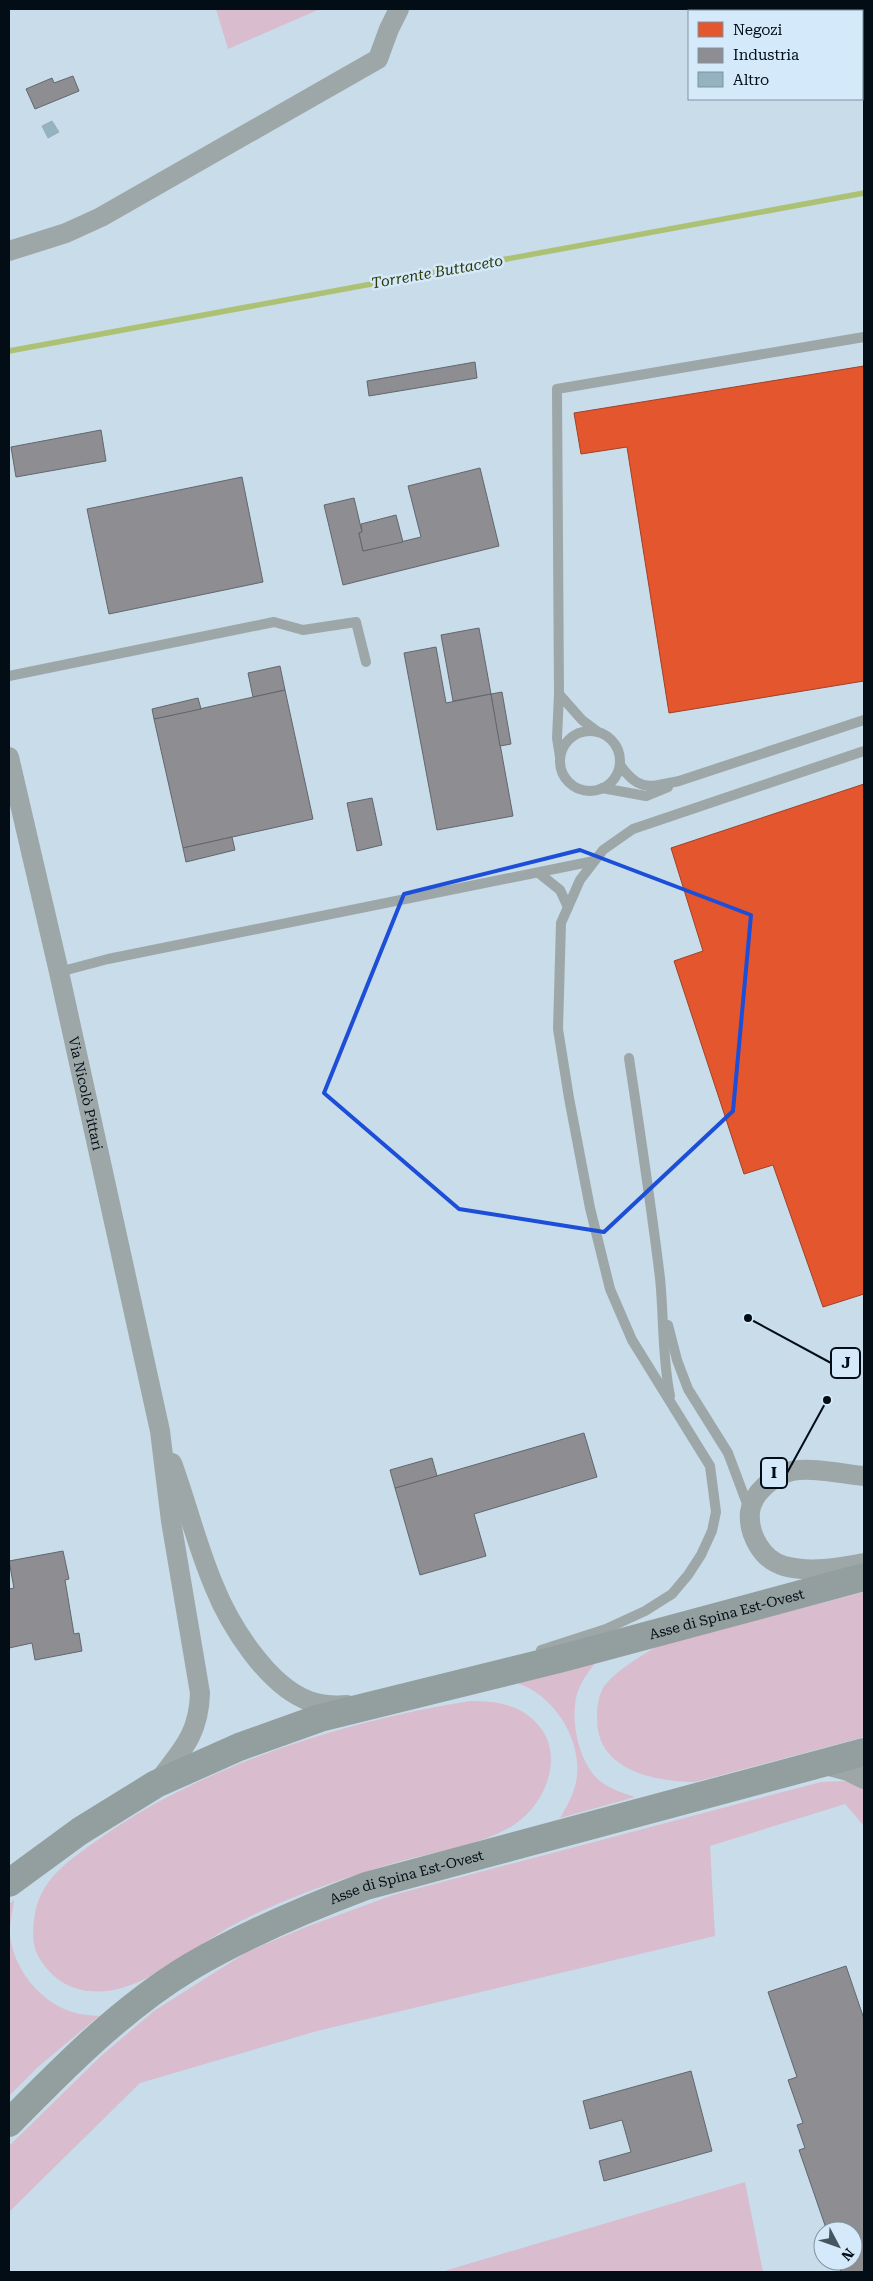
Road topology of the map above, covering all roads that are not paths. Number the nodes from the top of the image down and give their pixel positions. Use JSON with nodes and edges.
{"nodes":[{"id":1,"x":399,"y":9,"type":"edge"},
{"id":2,"x":9,"y":251,"type":"edge"},
{"id":3,"x":864,"y":337,"type":"edge"},
{"id":4,"x":366,"y":662,"type":"dead end"},
{"id":5,"x":9,"y":676,"type":"edge"},
{"id":6,"x":559,"y":694,"type":"junction"},
{"id":7,"x":864,"y":720,"type":"edge"},
{"id":8,"x":599,"y":732,"type":"junction"},
{"id":9,"x":864,"y":751,"type":"edge"},
{"id":10,"x":9,"y":757,"type":"edge"},
{"id":11,"x":560,"y":757,"type":"junction"},
{"id":12,"x":620,"y":765,"type":"junction"},
{"id":13,"x":679,"y":781,"type":"junction"},
{"id":14,"x":602,"y":788,"type":"junction"},
{"id":15,"x":594,"y":861,"type":"junction"},
{"id":16,"x":540,"y":874,"type":"junction"},
{"id":17,"x":568,"y":907,"type":"junction"},
{"id":18,"x":59,"y":972,"type":"junction"},
{"id":19,"x":629,"y":1058,"type":"dead end"},
{"id":20,"x":662,"y":1297,"type":"junction"},
{"id":21,"x":672,"y":1404,"type":"junction"},
{"id":22,"x":160,"y":1431,"type":"junction"},
{"id":23,"x":864,"y":1476,"type":"edge"},
{"id":24,"x":750,"y":1511,"type":"junction"},
{"id":25,"x":864,"y":1563,"type":"edge"},
{"id":26,"x":864,"y":1577,"type":"edge"},
{"id":27,"x":527,"y":1654,"type":"dead end"},
{"id":28,"x":466,"y":1670,"type":"dead end"},
{"id":29,"x":438,"y":1689,"type":"junction"},
{"id":30,"x":389,"y":1700,"type":"junction"},
{"id":31,"x":864,"y":1752,"type":"edge"},
{"id":32,"x":822,"y":1764,"type":"junction"},
{"id":33,"x":864,"y":1779,"type":"edge"},
{"id":34,"x":156,"y":1784,"type":"junction"},
{"id":35,"x":9,"y":1883,"type":"edge"},
{"id":36,"x":9,"y":2123,"type":"edge"}],
"edges":[{"from":1,"to":2,"type":"street"},
{"from":3,"to":6,"type":"lane"},
{"from":4,"to":5,"type":"lane"},
{"from":6,"to":8,"type":"lane"},
{"from":6,"to":11,"type":"lane"},
{"from":7,"to":13,"type":"lane"},
{"from":8,"to":11,"type":"lane"},
{"from":8,"to":12,"type":"lane"},
{"from":9,"to":15,"type":"lane"},
{"from":10,"to":18,"type":"street","name":"Via Nicolò Pittari"},
{"from":11,"to":14,"type":"lane"},
{"from":12,"to":13,"type":"lane"},
{"from":12,"to":14,"type":"lane"},
{"from":13,"to":14,"type":"lane"},
{"from":15,"to":16,"type":"lane"},
{"from":15,"to":17,"type":"lane"},
{"from":16,"to":17,"type":"lane"},
{"from":16,"to":18,"type":"lane"},
{"from":17,"to":21,"type":"lane"},
{"from":18,"to":22,"type":"street","name":"Via Nicolò Pittari"},
{"from":19,"to":20,"type":"lane"},
{"from":20,"to":21,"type":"lane"},
{"from":20,"to":24,"type":"lane"},
{"from":21,"to":27,"type":"lane"},
{"from":22,"to":30,"type":"street"},
{"from":22,"to":34,"type":"street"},
{"from":23,"to":24,"type":"street"},
{"from":24,"to":25,"type":"street"},
{"from":26,"to":29,"type":"main road","name":"Asse di Spina Est-Ovest"},
{"from":28,"to":29,"type":"lane"},
{"from":29,"to":30,"type":"main road","name":"Asse di Spina Est-Ovest"},
{"from":30,"to":34,"type":"main road","name":"Asse di Spina Est-Ovest"},
{"from":31,"to":32,"type":"main road","name":"Asse di Spina Est-Ovest"},
{"from":32,"to":33,"type":"street"},
{"from":32,"to":36,"type":"main road","name":"Asse di Spina Est-Ovest"},
{"from":34,"to":35,"type":"main road","name":"Asse di Spina Est-Ovest"}]}
